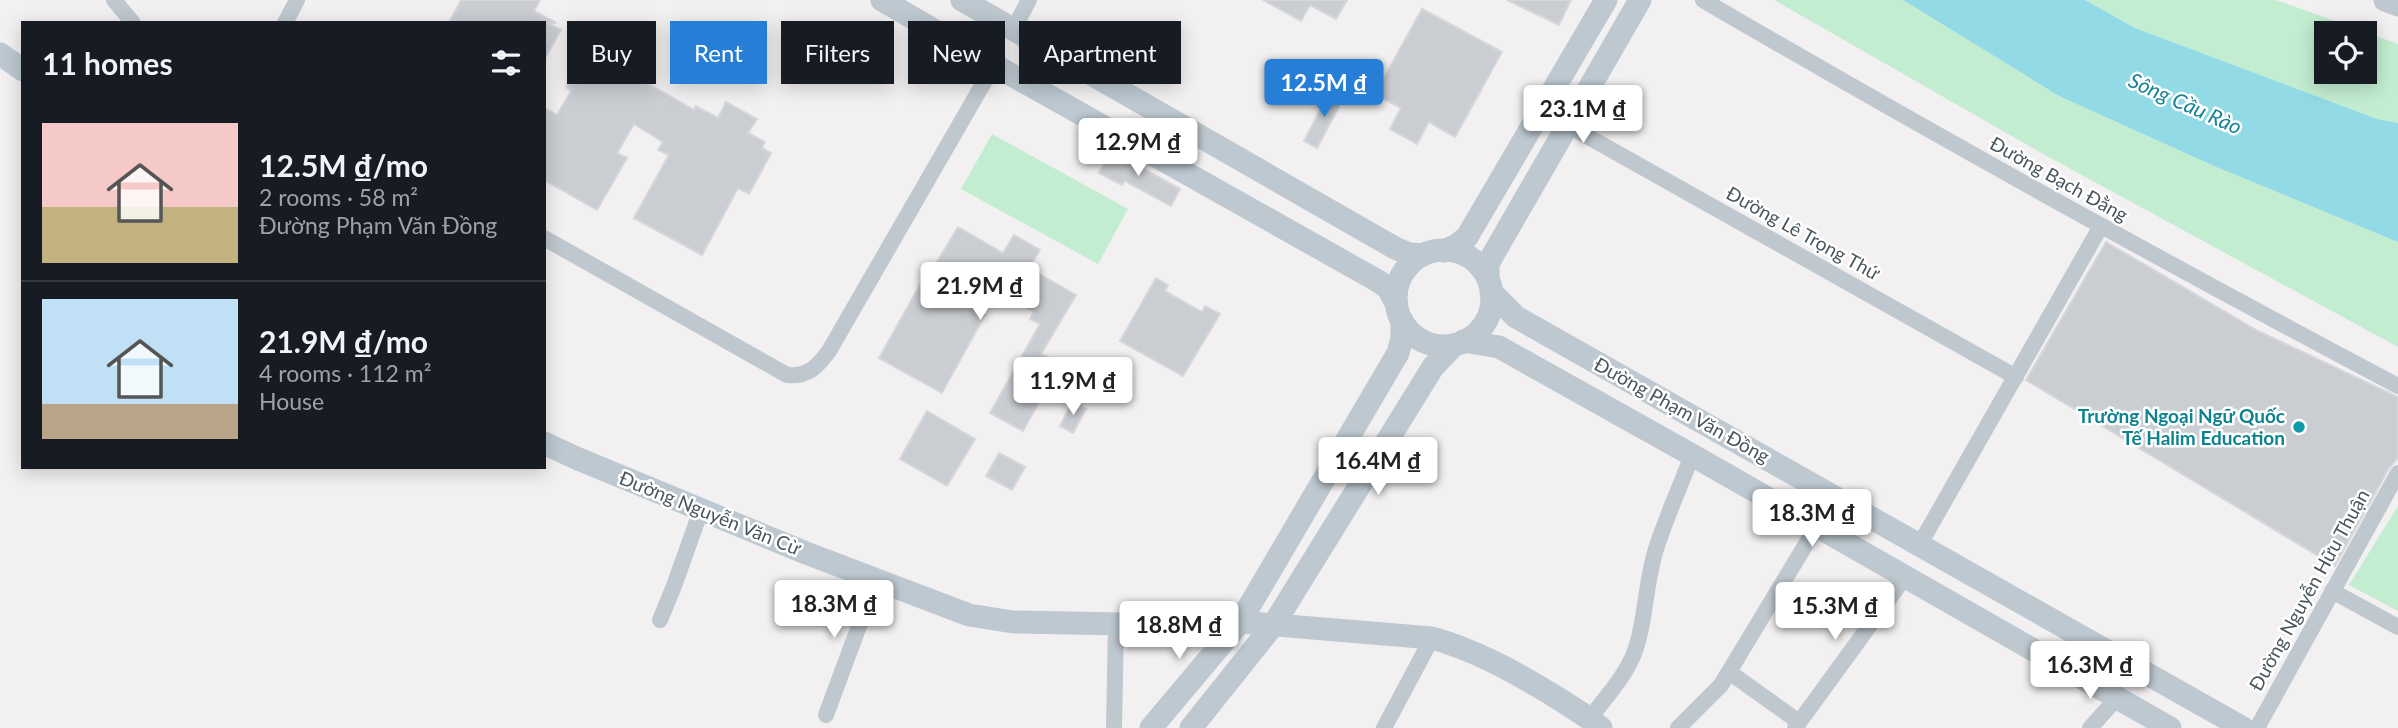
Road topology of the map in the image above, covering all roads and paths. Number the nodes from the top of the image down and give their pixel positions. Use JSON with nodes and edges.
{"nodes":[{"id":1,"x":114,"y":0,"type":"edge"},
{"id":2,"x":298,"y":0,"type":"edge"},
{"id":3,"x":882,"y":0,"type":"edge"},
{"id":4,"x":962,"y":0,"type":"edge"},
{"id":5,"x":1029,"y":0,"type":"edge"},
{"id":6,"x":1606,"y":0,"type":"edge"},
{"id":7,"x":1640,"y":0,"type":"edge"},
{"id":8,"x":1703,"y":0,"type":"edge"},
{"id":9,"x":2385,"y":0,"type":"edge"},
{"id":10,"x":2398,"y":5,"type":"edge"},
{"id":11,"x":131,"y":21,"type":"edge"},
{"id":12,"x":286,"y":21,"type":"edge"},
{"id":13,"x":918,"y":21,"type":"edge"},
{"id":14,"x":1013,"y":30,"type":"junction"},
{"id":15,"x":1005,"y":45,"type":"edge"},
{"id":16,"x":0,"y":54,"type":"edge"},
{"id":17,"x":21,"y":69,"type":"edge"},
{"id":18,"x":1005,"y":71,"type":"edge"},
{"id":19,"x":983,"y":84,"type":"edge"},
{"id":20,"x":1569,"y":126,"type":"junction"},
{"id":21,"x":2101,"y":226,"type":"junction"},
{"id":22,"x":546,"y":239,"type":"edge"},
{"id":23,"x":1434,"y":253,"type":"junction"},
{"id":24,"x":1490,"y":286,"type":"junction"},
{"id":25,"x":1399,"y":312,"type":"junction"},
{"id":26,"x":1458,"y":343,"type":"junction"},
{"id":27,"x":2016,"y":377,"type":"junction"},
{"id":28,"x":2398,"y":386,"type":"edge"},
{"id":29,"x":546,"y":444,"type":"edge"},
{"id":30,"x":1692,"y":455,"type":"junction"},
{"id":31,"x":2398,"y":473,"type":"edge"},
{"id":32,"x":701,"y":510,"type":"junction"},
{"id":33,"x":1817,"y":526,"type":"junction"},
{"id":34,"x":1920,"y":544,"type":"junction"},
{"id":35,"x":1905,"y":577,"type":"junction"},
{"id":36,"x":879,"y":580,"type":"junction"},
{"id":37,"x":2332,"y":591,"type":"junction"},
{"id":38,"x":660,"y":620,"type":"dead end"},
{"id":39,"x":1240,"y":622,"type":"junction"},
{"id":40,"x":1116,"y":624,"type":"junction"},
{"id":41,"x":1274,"y":624,"type":"junction"},
{"id":42,"x":2398,"y":627,"type":"edge"},
{"id":43,"x":1432,"y":638,"type":"junction"},
{"id":44,"x":1729,"y":673,"type":"junction"},
{"id":45,"x":2117,"y":698,"type":"junction"},
{"id":46,"x":827,"y":715,"type":"dead end"},
{"id":47,"x":1595,"y":723,"type":"edge"},
{"id":48,"x":1797,"y":725,"type":"edge"},
{"id":49,"x":1114,"y":728,"type":"edge"},
{"id":50,"x":1151,"y":728,"type":"edge"},
{"id":51,"x":1191,"y":728,"type":"edge"},
{"id":52,"x":1384,"y":728,"type":"edge"},
{"id":53,"x":1678,"y":728,"type":"edge"},
{"id":54,"x":2090,"y":728,"type":"edge"},
{"id":55,"x":2170,"y":728,"type":"edge"},
{"id":56,"x":2243,"y":728,"type":"edge"},
{"id":57,"x":2258,"y":728,"type":"edge"}],
"edges":[{"from":1,"to":11,"type":"street"},
{"from":2,"to":12,"type":"street"},
{"from":3,"to":13,"type":"main road"},
{"from":4,"to":14,"type":"main road"},
{"from":5,"to":14,"type":"street"},
{"from":6,"to":23,"type":"main road"},
{"from":7,"to":20,"type":"main road"},
{"from":8,"to":21,"type":"street","name":"Đường Bạch Đằng"},
{"from":9,"to":10,"type":"main road"},
{"from":14,"to":15,"type":"main road"},
{"from":14,"to":23,"type":"main road"},
{"from":16,"to":17,"type":"main road"},
{"from":18,"to":25,"type":"main road"},
{"from":19,"to":22,"type":"street"},
{"from":20,"to":24,"type":"main road"},
{"from":20,"to":27,"type":"street","name":"Đường Lê Trọng Thứ"},
{"from":21,"to":27,"type":"street"},
{"from":21,"to":28,"type":"street","name":"Đường Bạch Đằng"},
{"from":23,"to":24,"type":"main road"},
{"from":23,"to":25,"type":"main road"},
{"from":24,"to":26,"type":"main road"},
{"from":24,"to":34,"type":"main road","name":"Đường Phạm Văn Đồng"},
{"from":25,"to":26,"type":"main road"},
{"from":25,"to":39,"type":"main road"},
{"from":26,"to":30,"type":"main road","name":"Đường Phạm Văn Đồng"},
{"from":26,"to":41,"type":"main road"},
{"from":27,"to":34,"type":"street"},
{"from":29,"to":32,"type":"main road","name":"Đường Nguyễn Văn Cừ"},
{"from":30,"to":33,"type":"main road","name":"Đường Phạm Văn Đồng"},
{"from":30,"to":47,"type":"street"},
{"from":31,"to":37,"type":"street","name":"Đường Nguyễn Hữu Thuận"},
{"from":32,"to":36,"type":"main road","name":"Đường Nguyễn Văn Cừ"},
{"from":32,"to":38,"type":"street"},
{"from":33,"to":35,"type":"main road","name":"Đường Phạm Văn Đồng"},
{"from":33,"to":44,"type":"street"},
{"from":34,"to":56,"type":"main road","name":"Đường Phạm Văn Đồng"},
{"from":35,"to":45,"type":"main road","name":"Đường Phạm Văn Đồng"},
{"from":35,"to":48,"type":"street"},
{"from":36,"to":40,"type":"main road","name":"Đường Nguyễn Văn Cừ"},
{"from":36,"to":46,"type":"street"},
{"from":37,"to":42,"type":"street"},
{"from":37,"to":57,"type":"street","name":"Đường Nguyễn Hữu Thuận"},
{"from":39,"to":40,"type":"main road","name":"Đường Nguyễn Văn Cừ"},
{"from":39,"to":41,"type":"main road","name":"Đường Nguyễn Văn Cừ"},
{"from":39,"to":50,"type":"main road"},
{"from":40,"to":49,"type":"street"},
{"from":41,"to":43,"type":"main road","name":"Đường Nguyễn Văn Cừ"},
{"from":41,"to":51,"type":"main road"},
{"from":43,"to":47,"type":"main road","name":"Đường Nguyễn Văn Cừ"},
{"from":43,"to":52,"type":"street"},
{"from":44,"to":48,"type":"street"},
{"from":44,"to":53,"type":"street"},
{"from":45,"to":54,"type":"street"},
{"from":45,"to":55,"type":"main road","name":"Đường Phạm Văn Đồng"}]}
